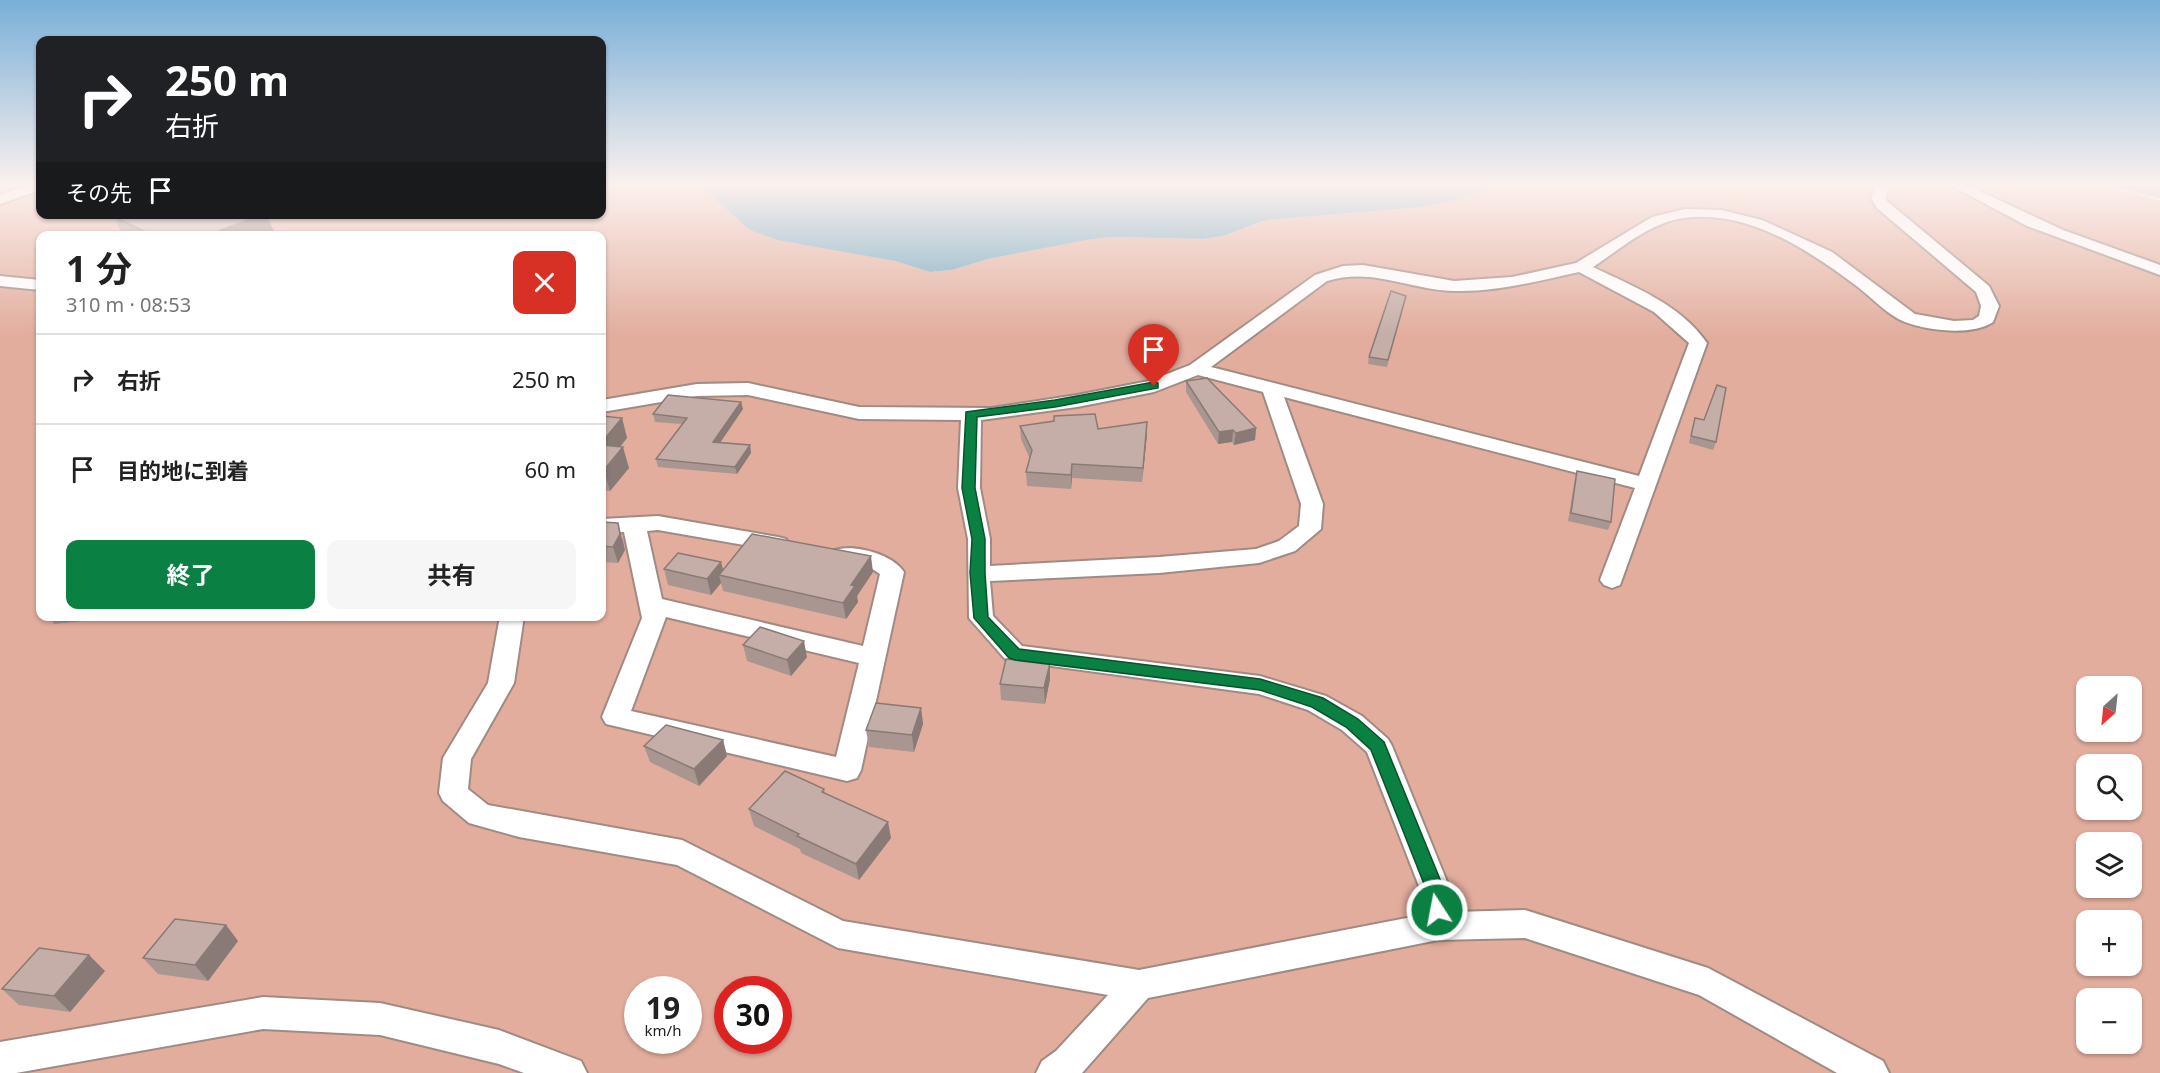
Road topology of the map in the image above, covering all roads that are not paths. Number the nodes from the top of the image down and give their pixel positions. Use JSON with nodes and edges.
{"nodes":[{"id":1,"x":1631,"y":236,"type":"edge"},
{"id":2,"x":1785,"y":236,"type":"edge"},
{"id":3,"x":1919,"y":236,"type":"edge"},
{"id":4,"x":2063,"y":236,"type":"edge"},
{"id":5,"x":1581,"y":267,"type":"junction"},
{"id":6,"x":2160,"y":270,"type":"edge"},
{"id":7,"x":0,"y":281,"type":"edge"},
{"id":8,"x":36,"y":285,"type":"edge"},
{"id":9,"x":1197,"y":369,"type":"junction"},
{"id":10,"x":1271,"y":388,"type":"junction"},
{"id":11,"x":606,"y":405,"type":"edge"},
{"id":12,"x":971,"y":415,"type":"junction"},
{"id":13,"x":1646,"y":484,"type":"junction"},
{"id":14,"x":634,"y":524,"type":"junction"},
{"id":15,"x":606,"y":526,"type":"edge"},
{"id":16,"x":978,"y":573,"type":"junction"},
{"id":17,"x":1612,"y":580,"type":"dead end"},
{"id":18,"x":651,"y":605,"type":"junction"},
{"id":19,"x":511,"y":621,"type":"edge"},
{"id":20,"x":873,"y":657,"type":"junction"},
{"id":21,"x":1438,"y":926,"type":"junction"},
{"id":22,"x":1139,"y":985,"type":"junction"},
{"id":23,"x":0,"y":1059,"type":"edge"},
{"id":24,"x":569,"y":1073,"type":"edge"},
{"id":25,"x":1054,"y":1073,"type":"edge"},
{"id":26,"x":1871,"y":1073,"type":"edge"}],
"edges":[{"from":1,"to":5,"type":"street"},
{"from":2,"to":3,"type":"street"},
{"from":4,"to":6,"type":"street"},
{"from":5,"to":9,"type":"street"},
{"from":5,"to":13,"type":"street"},
{"from":7,"to":8,"type":"street"},
{"from":9,"to":10,"type":"street"},
{"from":9,"to":12,"type":"street"},
{"from":10,"to":13,"type":"street"},
{"from":10,"to":16,"type":"street"},
{"from":11,"to":12,"type":"street"},
{"from":12,"to":16,"type":"street"},
{"from":13,"to":17,"type":"street"},
{"from":14,"to":15,"type":"street"},
{"from":14,"to":18,"type":"street"},
{"from":14,"to":20,"type":"street"},
{"from":16,"to":21,"type":"street"},
{"from":18,"to":20,"type":"street"},
{"from":18,"to":20,"type":"street"},
{"from":19,"to":22,"type":"street"},
{"from":21,"to":22,"type":"street"},
{"from":21,"to":26,"type":"street"},
{"from":22,"to":25,"type":"street"},
{"from":23,"to":24,"type":"street"}]}
